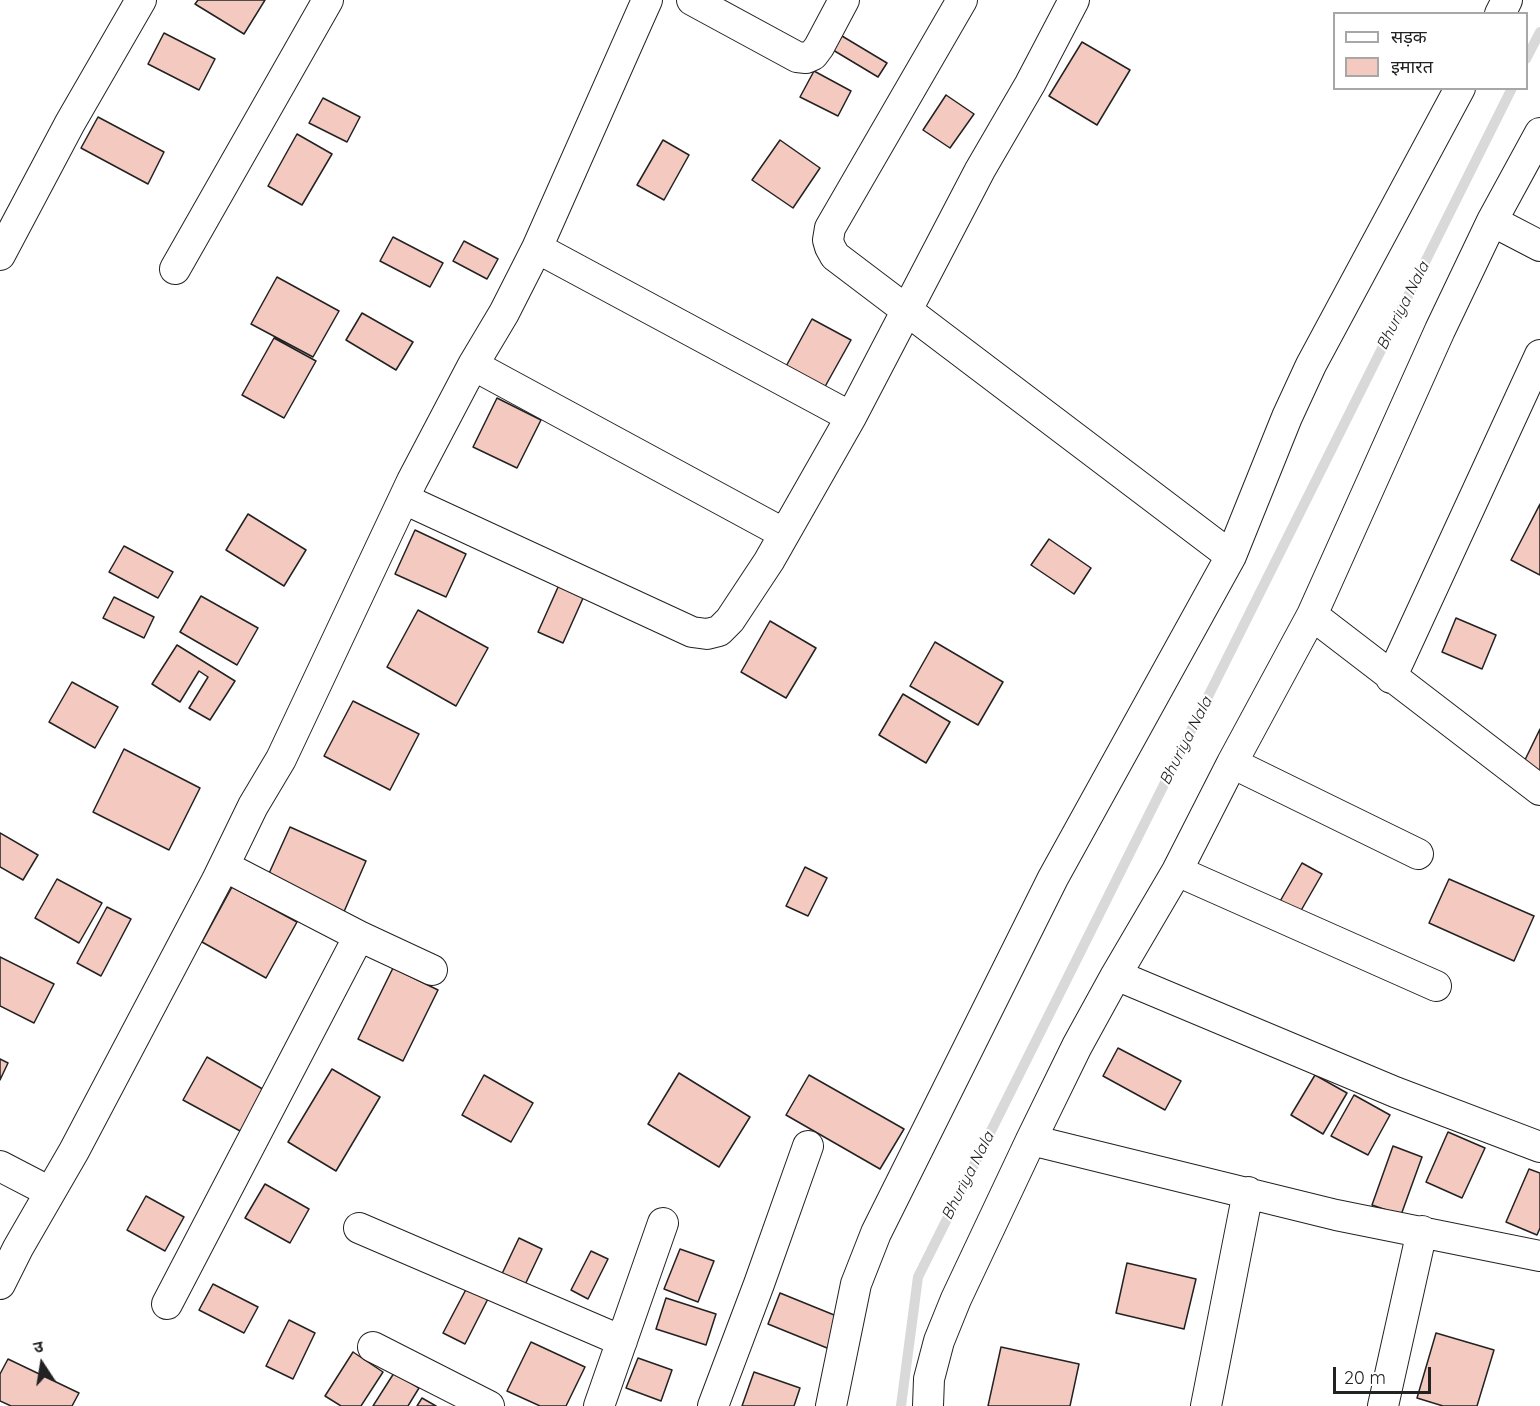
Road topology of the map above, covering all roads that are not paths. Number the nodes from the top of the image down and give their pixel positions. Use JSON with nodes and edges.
{"nodes":[{"id":1,"x":141,"y":0,"type":"edge"},
{"id":2,"x":328,"y":0,"type":"edge"},
{"id":3,"x":647,"y":0,"type":"edge"},
{"id":4,"x":692,"y":0,"type":"edge"},
{"id":5,"x":844,"y":0,"type":"edge"},
{"id":6,"x":962,"y":0,"type":"edge"},
{"id":7,"x":1074,"y":0,"type":"edge"},
{"id":8,"x":1459,"y":90,"type":"edge"},
{"id":9,"x":1540,"y":133,"type":"edge"},
{"id":10,"x":1492,"y":222,"type":"junction"},
{"id":11,"x":1540,"y":246,"type":"edge"},
{"id":12,"x":537,"y":248,"type":"junction"},
{"id":13,"x":0,"y":255,"type":"edge"},
{"id":14,"x":175,"y":269,"type":"dead end"},
{"id":15,"x":908,"y":310,"type":"junction"},
{"id":16,"x":1540,"y":355,"type":"edge"},
{"id":17,"x":473,"y":365,"type":"junction"},
{"id":18,"x":851,"y":417,"type":"junction"},
{"id":19,"x":404,"y":499,"type":"junction"},
{"id":20,"x":783,"y":533,"type":"junction"},
{"id":21,"x":1231,"y":556,"type":"junction"},
{"id":22,"x":1312,"y":615,"type":"junction"},
{"id":23,"x":1391,"y":678,"type":"junction"},
{"id":24,"x":1232,"y":763,"type":"junction"},
{"id":25,"x":1540,"y":790,"type":"edge"},
{"id":26,"x":1418,"y":854,"type":"dead end"},
{"id":27,"x":224,"y":866,"type":"junction"},
{"id":28,"x":1177,"y":871,"type":"junction"},
{"id":29,"x":359,"y":936,"type":"junction"},
{"id":30,"x":432,"y":970,"type":"dead end"},
{"id":31,"x":1116,"y":975,"type":"junction"},
{"id":32,"x":1436,"y":987,"type":"dead end"},
{"id":33,"x":1031,"y":1140,"type":"junction"},
{"id":34,"x":807,"y":1146,"type":"dead end"},
{"id":35,"x":1540,"y":1148,"type":"edge"},
{"id":36,"x":0,"y":1166,"type":"edge"},
{"id":37,"x":50,"y":1192,"type":"junction"},
{"id":38,"x":1248,"y":1192,"type":"junction"},
{"id":39,"x":663,"y":1222,"type":"dead end"},
{"id":40,"x":359,"y":1228,"type":"dead end"},
{"id":41,"x":1422,"y":1231,"type":"junction"},
{"id":42,"x":1540,"y":1256,"type":"edge"},
{"id":43,"x":0,"y":1284,"type":"edge"},
{"id":44,"x":167,"y":1304,"type":"dead end"},
{"id":45,"x":622,"y":1341,"type":"junction"},
{"id":46,"x":373,"y":1347,"type":"dead end"},
{"id":47,"x":489,"y":1406,"type":"edge"},
{"id":48,"x":599,"y":1406,"type":"edge"},
{"id":49,"x":713,"y":1406,"type":"edge"},
{"id":50,"x":831,"y":1406,"type":"edge"},
{"id":51,"x":928,"y":1406,"type":"edge"},
{"id":52,"x":1206,"y":1406,"type":"edge"},
{"id":53,"x":1383,"y":1406,"type":"edge"}],
"edges":[{"from":1,"to":13,"type":"street"},
{"from":2,"to":14,"type":"street"},
{"from":3,"to":12,"type":"street"},
{"from":4,"to":5,"type":"street"},
{"from":6,"to":15,"type":"street"},
{"from":7,"to":15,"type":"street"},
{"from":8,"to":21,"type":"street"},
{"from":9,"to":10,"type":"street"},
{"from":10,"to":11,"type":"street"},
{"from":10,"to":22,"type":"street"},
{"from":12,"to":17,"type":"street"},
{"from":12,"to":18,"type":"street"},
{"from":15,"to":18,"type":"street"},
{"from":15,"to":21,"type":"street"},
{"from":16,"to":23,"type":"street"},
{"from":17,"to":19,"type":"street"},
{"from":17,"to":20,"type":"street"},
{"from":18,"to":20,"type":"street"},
{"from":19,"to":20,"type":"street"},
{"from":19,"to":27,"type":"street"},
{"from":21,"to":50,"type":"street"},
{"from":22,"to":23,"type":"street"},
{"from":22,"to":24,"type":"street"},
{"from":23,"to":25,"type":"street"},
{"from":24,"to":26,"type":"street"},
{"from":24,"to":28,"type":"street"},
{"from":27,"to":29,"type":"street"},
{"from":27,"to":37,"type":"street"},
{"from":28,"to":31,"type":"street"},
{"from":28,"to":32,"type":"street"},
{"from":29,"to":30,"type":"street"},
{"from":29,"to":44,"type":"street"},
{"from":31,"to":33,"type":"street"},
{"from":31,"to":35,"type":"street"},
{"from":33,"to":38,"type":"street"},
{"from":33,"to":51,"type":"street"},
{"from":34,"to":49,"type":"street"},
{"from":36,"to":37,"type":"street"},
{"from":37,"to":43,"type":"street"},
{"from":38,"to":41,"type":"street"},
{"from":38,"to":52,"type":"street"},
{"from":39,"to":45,"type":"street"},
{"from":40,"to":45,"type":"street"},
{"from":41,"to":42,"type":"street"},
{"from":41,"to":53,"type":"street"},
{"from":45,"to":48,"type":"street"},
{"from":46,"to":47,"type":"street"}]}
